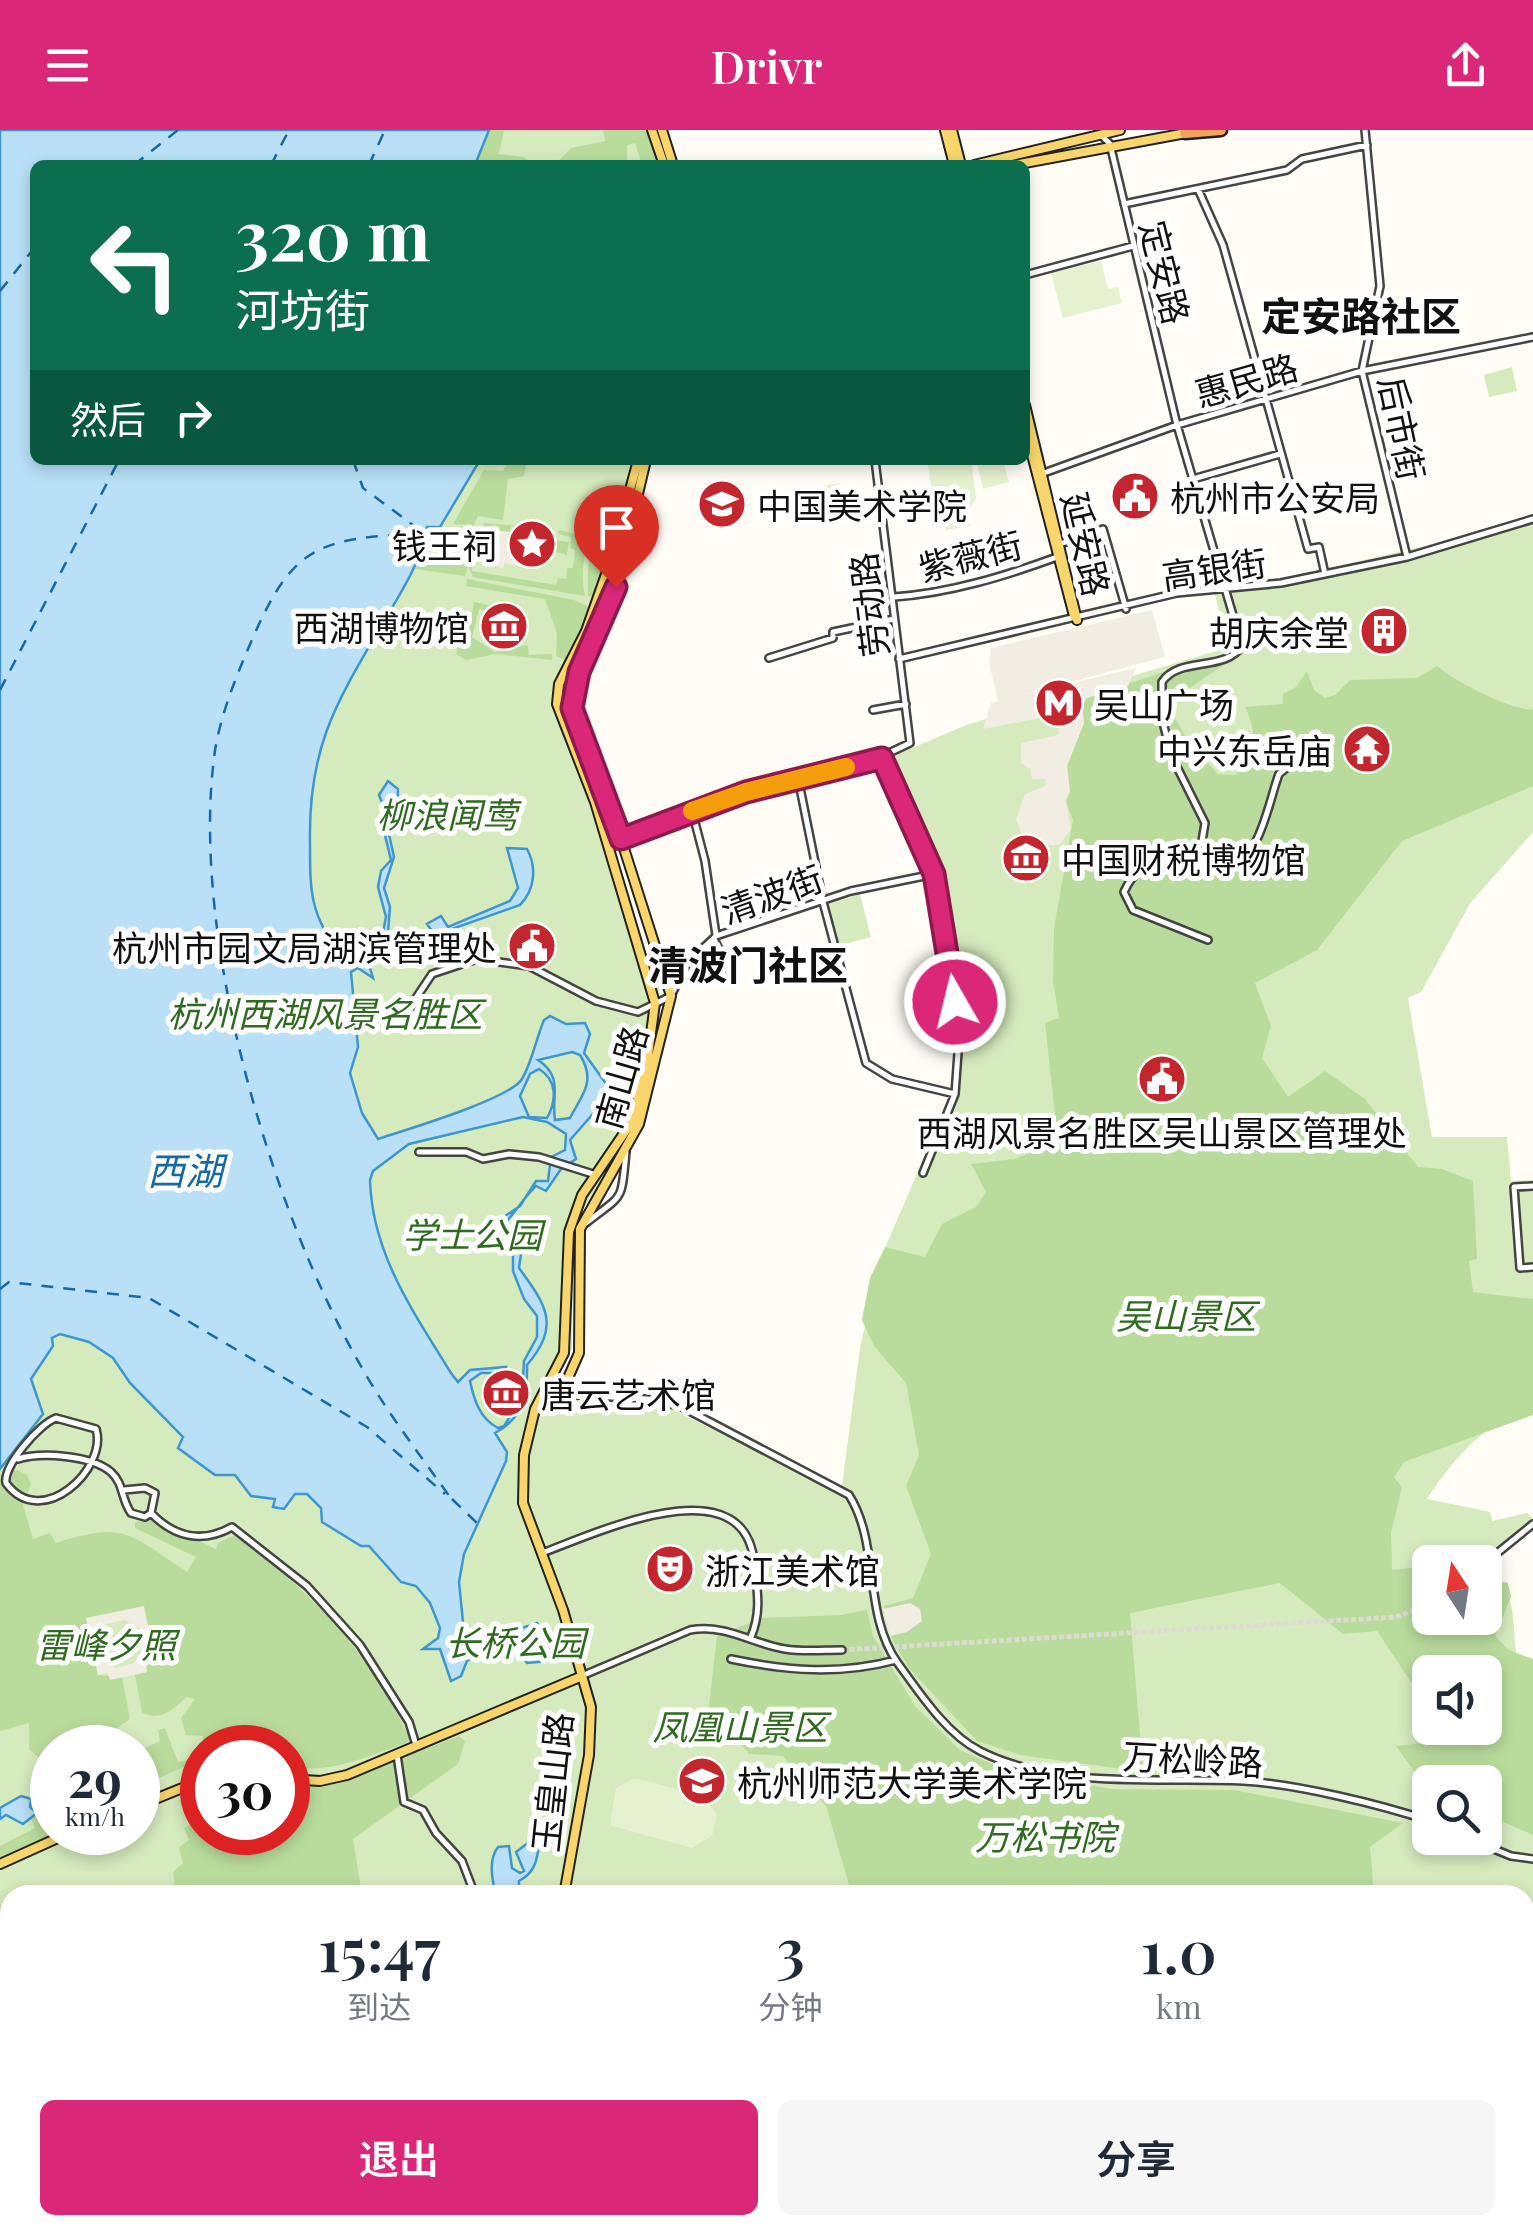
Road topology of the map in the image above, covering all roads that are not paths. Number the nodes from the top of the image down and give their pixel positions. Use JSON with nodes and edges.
{"nodes":[{"id":1,"x":652,"y":130,"type":"edge"},
{"id":2,"x":662,"y":130,"type":"edge"},
{"id":3,"x":949,"y":130,"type":"edge"},
{"id":4,"x":1200,"y":130,"type":"edge"},
{"id":5,"x":1221,"y":130,"type":"edge"},
{"id":6,"x":1365,"y":130,"type":"edge"},
{"id":7,"x":1114,"y":131,"type":"edge"},
{"id":8,"x":1100,"y":132,"type":"edge"},
{"id":9,"x":1185,"y":133,"type":"junction"},
{"id":10,"x":1110,"y":144,"type":"junction"},
{"id":11,"x":1367,"y":145,"type":"junction"},
{"id":12,"x":662,"y":160,"type":"edge"},
{"id":13,"x":671,"y":160,"type":"edge"},
{"id":14,"x":957,"y":160,"type":"edge"},
{"id":15,"x":993,"y":160,"type":"edge"},
{"id":16,"x":1030,"y":162,"type":"edge"},
{"id":17,"x":1198,"y":189,"type":"junction"},
{"id":18,"x":1124,"y":204,"type":"junction"},
{"id":19,"x":1133,"y":246,"type":"junction"},
{"id":20,"x":1030,"y":273,"type":"edge"},
{"id":21,"x":1533,"y":337,"type":"edge"},
{"id":22,"x":1362,"y":371,"type":"junction"},
{"id":23,"x":1264,"y":402,"type":"junction"},
{"id":24,"x":1177,"y":425,"type":"junction"},
{"id":25,"x":1030,"y":427,"type":"edge"},
{"id":26,"x":1030,"y":443,"type":"edge"},
{"id":27,"x":1280,"y":454,"type":"junction"},
{"id":28,"x":637,"y":465,"type":"edge"},
{"id":29,"x":645,"y":465,"type":"edge"},
{"id":30,"x":876,"y":465,"type":"edge"},
{"id":31,"x":1040,"y":474,"type":"junction"},
{"id":32,"x":1193,"y":479,"type":"junction"},
{"id":33,"x":1533,"y":519,"type":"edge"},
{"id":34,"x":1060,"y":544,"type":"junction"},
{"id":35,"x":1058,"y":557,"type":"junction"},
{"id":36,"x":1407,"y":558,"type":"junction"},
{"id":37,"x":1326,"y":575,"type":"junction"},
{"id":38,"x":1228,"y":589,"type":"junction"},
{"id":39,"x":894,"y":597,"type":"junction"},
{"id":40,"x":1126,"y":609,"type":"junction"},
{"id":41,"x":894,"y":618,"type":"junction"},
{"id":42,"x":1076,"y":620,"type":"junction"},
{"id":43,"x":769,"y":658,"type":"dead end"},
{"id":44,"x":900,"y":659,"type":"junction"},
{"id":45,"x":906,"y":704,"type":"junction"},
{"id":46,"x":873,"y":710,"type":"dead end"},
{"id":47,"x":1318,"y":757,"type":"dead end"},
{"id":48,"x":882,"y":758,"type":"junction"},
{"id":49,"x":798,"y":778,"type":"junction"},
{"id":50,"x":692,"y":811,"type":"junction"},
{"id":51,"x":621,"y":839,"type":"junction"},
{"id":52,"x":1202,"y":841,"type":"junction"},
{"id":53,"x":607,"y":845,"type":"junction"},
{"id":54,"x":934,"y":874,"type":"junction"},
{"id":55,"x":823,"y":902,"type":"junction"},
{"id":56,"x":715,"y":938,"type":"junction"},
{"id":57,"x":1208,"y":940,"type":"dead end"},
{"id":58,"x":731,"y":973,"type":"dead end"},
{"id":59,"x":670,"y":996,"type":"junction"},
{"id":60,"x":655,"y":1004,"type":"junction"},
{"id":61,"x":404,"y":1016,"type":"dead end"},
{"id":62,"x":955,"y":1094,"type":"junction"},
{"id":63,"x":628,"y":1127,"type":"junction"},
{"id":64,"x":419,"y":1152,"type":"dead end"},
{"id":65,"x":626,"y":1153,"type":"junction"},
{"id":66,"x":923,"y":1173,"type":"dead end"},
{"id":67,"x":596,"y":1176,"type":"junction"},
{"id":68,"x":1533,"y":1186,"type":"edge"},
{"id":69,"x":580,"y":1229,"type":"junction"},
{"id":70,"x":1533,"y":1267,"type":"edge"},
{"id":71,"x":548,"y":1383,"type":"junction"},
{"id":72,"x":558,"y":1394,"type":"junction"},
{"id":73,"x":535,"y":1409,"type":"junction"},
{"id":74,"x":18,"y":1459,"type":"junction"},
{"id":75,"x":90,"y":1464,"type":"junction"},
{"id":76,"x":124,"y":1490,"type":"junction"},
{"id":77,"x":152,"y":1513,"type":"junction"},
{"id":78,"x":1533,"y":1524,"type":"edge"},
{"id":79,"x":1502,"y":1549,"type":"edge"},
{"id":80,"x":542,"y":1552,"type":"junction"},
{"id":81,"x":751,"y":1637,"type":"junction"},
{"id":82,"x":842,"y":1650,"type":"tunnel mouth"},
{"id":83,"x":731,"y":1659,"type":"dead end"},
{"id":84,"x":896,"y":1660,"type":"junction"},
{"id":85,"x":580,"y":1677,"type":"junction"},
{"id":86,"x":417,"y":1747,"type":"junction"},
{"id":87,"x":398,"y":1755,"type":"junction"},
{"id":88,"x":310,"y":1778,"type":"edge"},
{"id":89,"x":1412,"y":1817,"type":"edge"},
{"id":90,"x":30,"y":1850,"type":"edge"},
{"id":91,"x":1502,"y":1852,"type":"edge"},
{"id":92,"x":1533,"y":1859,"type":"edge"},
{"id":93,"x":0,"y":1864,"type":"edge"},
{"id":94,"x":471,"y":1885,"type":"edge"},
{"id":95,"x":566,"y":1885,"type":"edge"}],
"edges":[{"from":1,"to":12,"type":"main road"},
{"from":2,"to":13,"type":"main road"},
{"from":3,"to":14,"type":"main road"},
{"from":4,"to":9,"type":"main road"},
{"from":5,"to":9,"type":"highway"},
{"from":6,"to":11,"type":"street","name":"后市街"},
{"from":7,"to":8,"type":"main road"},
{"from":7,"to":10,"type":"main road"},
{"from":8,"to":10,"type":"street"},
{"from":8,"to":15,"type":"main road"},
{"from":9,"to":10,"type":"main road"},
{"from":10,"to":16,"type":"main road"},
{"from":10,"to":18,"type":"street","name":"定安路"},
{"from":11,"to":17,"type":"street"},
{"from":11,"to":22,"type":"street","name":"后市街"},
{"from":17,"to":18,"type":"street"},
{"from":17,"to":23,"type":"street"},
{"from":18,"to":19,"type":"street","name":"定安路"},
{"from":19,"to":20,"type":"street"},
{"from":19,"to":24,"type":"street","name":"定安路"},
{"from":21,"to":22,"type":"street","name":"惠民路"},
{"from":22,"to":23,"type":"street","name":"惠民路"},
{"from":22,"to":36,"type":"street","name":"后市街"},
{"from":23,"to":24,"type":"street","name":"惠民路"},
{"from":23,"to":27,"type":"street"},
{"from":24,"to":31,"type":"street","name":"惠民路"},
{"from":24,"to":32,"type":"street","name":"定安路"},
{"from":25,"to":31,"type":"main road","name":"延安路"},
{"from":26,"to":31,"type":"main road","name":"延安路"},
{"from":27,"to":32,"type":"street"},
{"from":27,"to":37,"type":"street"},
{"from":28,"to":53,"type":"main road","name":"南山路"},
{"from":29,"to":51,"type":"main road","name":"南山路"},
{"from":30,"to":39,"type":"street","name":"劳动路"},
{"from":31,"to":34,"type":"main road","name":"延安路"},
{"from":31,"to":35,"type":"main road","name":"延安路"},
{"from":32,"to":38,"type":"street","name":"定安路"},
{"from":33,"to":36,"type":"street","name":"高银街"},
{"from":34,"to":40,"type":"street"},
{"from":34,"to":42,"type":"main road","name":"延安路"},
{"from":35,"to":39,"type":"street","name":"紫薇街"},
{"from":35,"to":42,"type":"main road","name":"延安路"},
{"from":36,"to":37,"type":"street","name":"高银街"},
{"from":37,"to":38,"type":"street","name":"高银街"},
{"from":38,"to":40,"type":"street","name":"高银街"},
{"from":38,"to":52,"type":"street","name":"定安路"},
{"from":39,"to":41,"type":"street","name":"劳动路"},
{"from":40,"to":42,"type":"street","name":"高银街"},
{"from":41,"to":43,"type":"street"},
{"from":41,"to":44,"type":"street","name":"劳动路"},
{"from":42,"to":44,"type":"street","name":"高银街"},
{"from":44,"to":45,"type":"street","name":"劳动路"},
{"from":45,"to":46,"type":"street"},
{"from":45,"to":48,"type":"street","name":"劳动路"},
{"from":47,"to":52,"type":"street"},
{"from":48,"to":49,"type":"street"},
{"from":48,"to":54,"type":"street"},
{"from":49,"to":50,"type":"street"},
{"from":49,"to":55,"type":"street"},
{"from":50,"to":51,"type":"street"},
{"from":50,"to":56,"type":"street"},
{"from":51,"to":53,"type":"street"},
{"from":51,"to":59,"type":"main road","name":"南山路"},
{"from":52,"to":57,"type":"street"},
{"from":53,"to":60,"type":"main road","name":"南山路"},
{"from":54,"to":55,"type":"street","name":"清波街"},
{"from":54,"to":62,"type":"street"},
{"from":55,"to":56,"type":"street","name":"清波街"},
{"from":55,"to":62,"type":"street"},
{"from":56,"to":58,"type":"street"},
{"from":56,"to":59,"type":"street","name":"清波街"},
{"from":59,"to":60,"type":"street","name":"清波街"},
{"from":59,"to":65,"type":"main road","name":"南山路"},
{"from":60,"to":61,"type":"street"},
{"from":60,"to":63,"type":"main road","name":"南山路"},
{"from":62,"to":66,"type":"street"},
{"from":63,"to":65,"type":"street"},
{"from":63,"to":67,"type":"main road","name":"南山路"},
{"from":64,"to":67,"type":"street"},
{"from":65,"to":69,"type":"main road","name":"南山路"},
{"from":65,"to":69,"type":"street"},
{"from":67,"to":71,"type":"main road","name":"南山路"},
{"from":68,"to":70,"type":"street"},
{"from":69,"to":72,"type":"main road"},
{"from":71,"to":72,"type":"street"},
{"from":71,"to":73,"type":"main road","name":"南山路"},
{"from":72,"to":73,"type":"main road"},
{"from":72,"to":84,"type":"street","name":"万松岭路"},
{"from":73,"to":80,"type":"main road","name":"南山路"},
{"from":74,"to":75,"type":"street"},
{"from":74,"to":75,"type":"street"},
{"from":74,"to":75,"type":"street"},
{"from":75,"to":76,"type":"street"},
{"from":76,"to":77,"type":"street"},
{"from":76,"to":77,"type":"street"},
{"from":77,"to":86,"type":"street"},
{"from":78,"to":79,"type":"street"},
{"from":80,"to":81,"type":"street"},
{"from":80,"to":85,"type":"main road","name":"南山路"},
{"from":81,"to":82,"type":"street"},
{"from":81,"to":85,"type":"street"},
{"from":83,"to":84,"type":"street"},
{"from":84,"to":89,"type":"street","name":"万松岭路"},
{"from":85,"to":86,"type":"main road"},
{"from":85,"to":95,"type":"main road","name":"玉皇山路"},
{"from":86,"to":87,"type":"main road"},
{"from":87,"to":88,"type":"main road"},
{"from":87,"to":94,"type":"street"},
{"from":90,"to":93,"type":"main road"},
{"from":91,"to":92,"type":"street"}]}
